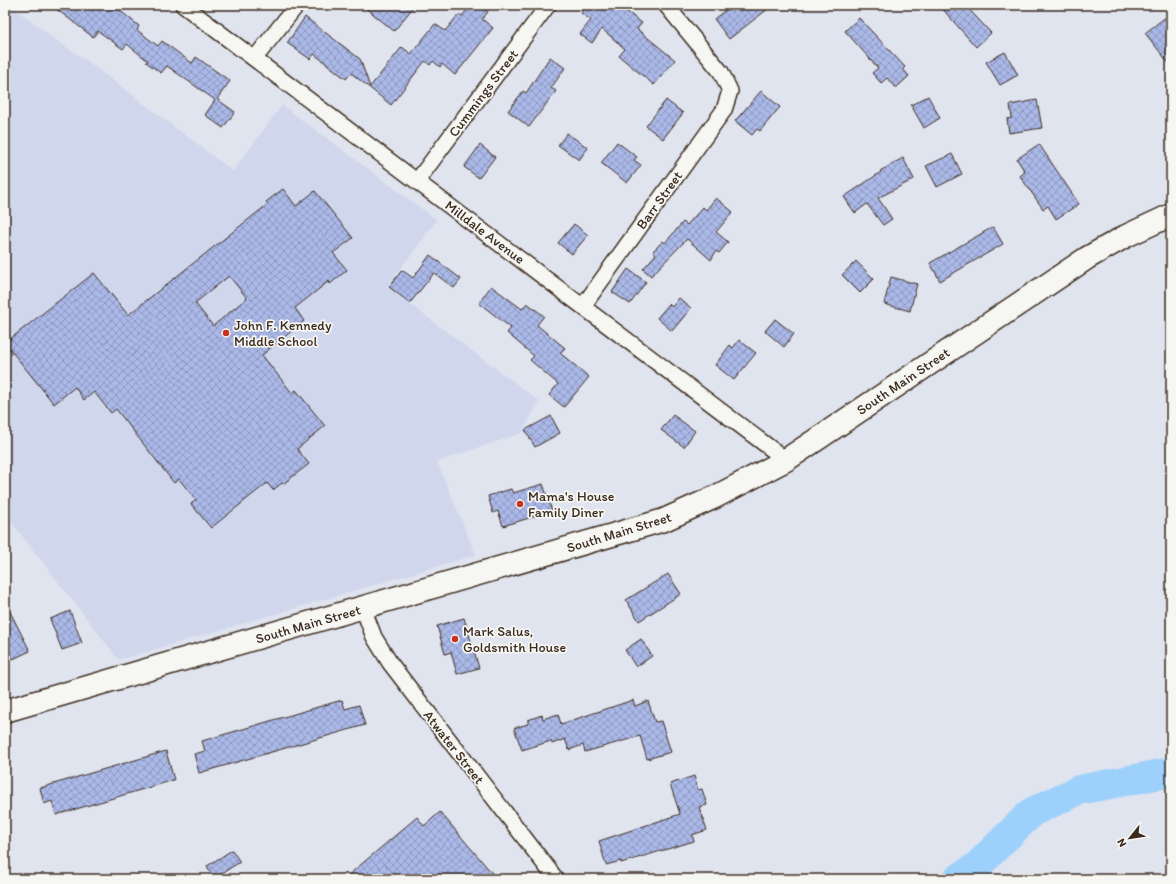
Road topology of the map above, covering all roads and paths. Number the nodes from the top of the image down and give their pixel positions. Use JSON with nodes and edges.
{"nodes":[{"id":1,"x":183,"y":5,"type":"edge"},
{"id":2,"x":297,"y":5,"type":"edge"},
{"id":3,"x":548,"y":5,"type":"edge"},
{"id":4,"x":666,"y":5,"type":"edge"},
{"id":5,"x":255,"y":58,"type":"junction"},
{"id":6,"x":417,"y":181,"type":"junction"},
{"id":7,"x":1171,"y":215,"type":"edge"},
{"id":8,"x":583,"y":306,"type":"junction"},
{"id":9,"x":786,"y":460,"type":"junction"},
{"id":10,"x":363,"y":608,"type":"junction"},
{"id":11,"x":6,"y":709,"type":"edge"},
{"id":12,"x":556,"y":879,"type":"edge"}],
"edges":[{"from":1,"to":5,"type":"street","name":"Milldale Avenue"},
{"from":2,"to":5,"type":"street"},
{"from":3,"to":6,"type":"street","name":"Cummings Street"},
{"from":4,"to":8,"type":"street","name":"Barr Street"},
{"from":5,"to":6,"type":"street","name":"Milldale Avenue"},
{"from":6,"to":8,"type":"street","name":"Milldale Avenue"},
{"from":7,"to":9,"type":"highway","name":"South Main Street"},
{"from":8,"to":9,"type":"street","name":"Milldale Avenue"},
{"from":9,"to":10,"type":"highway","name":"South Main Street"},
{"from":10,"to":11,"type":"highway","name":"South Main Street"},
{"from":10,"to":12,"type":"street","name":"Atwater Street"}]}
